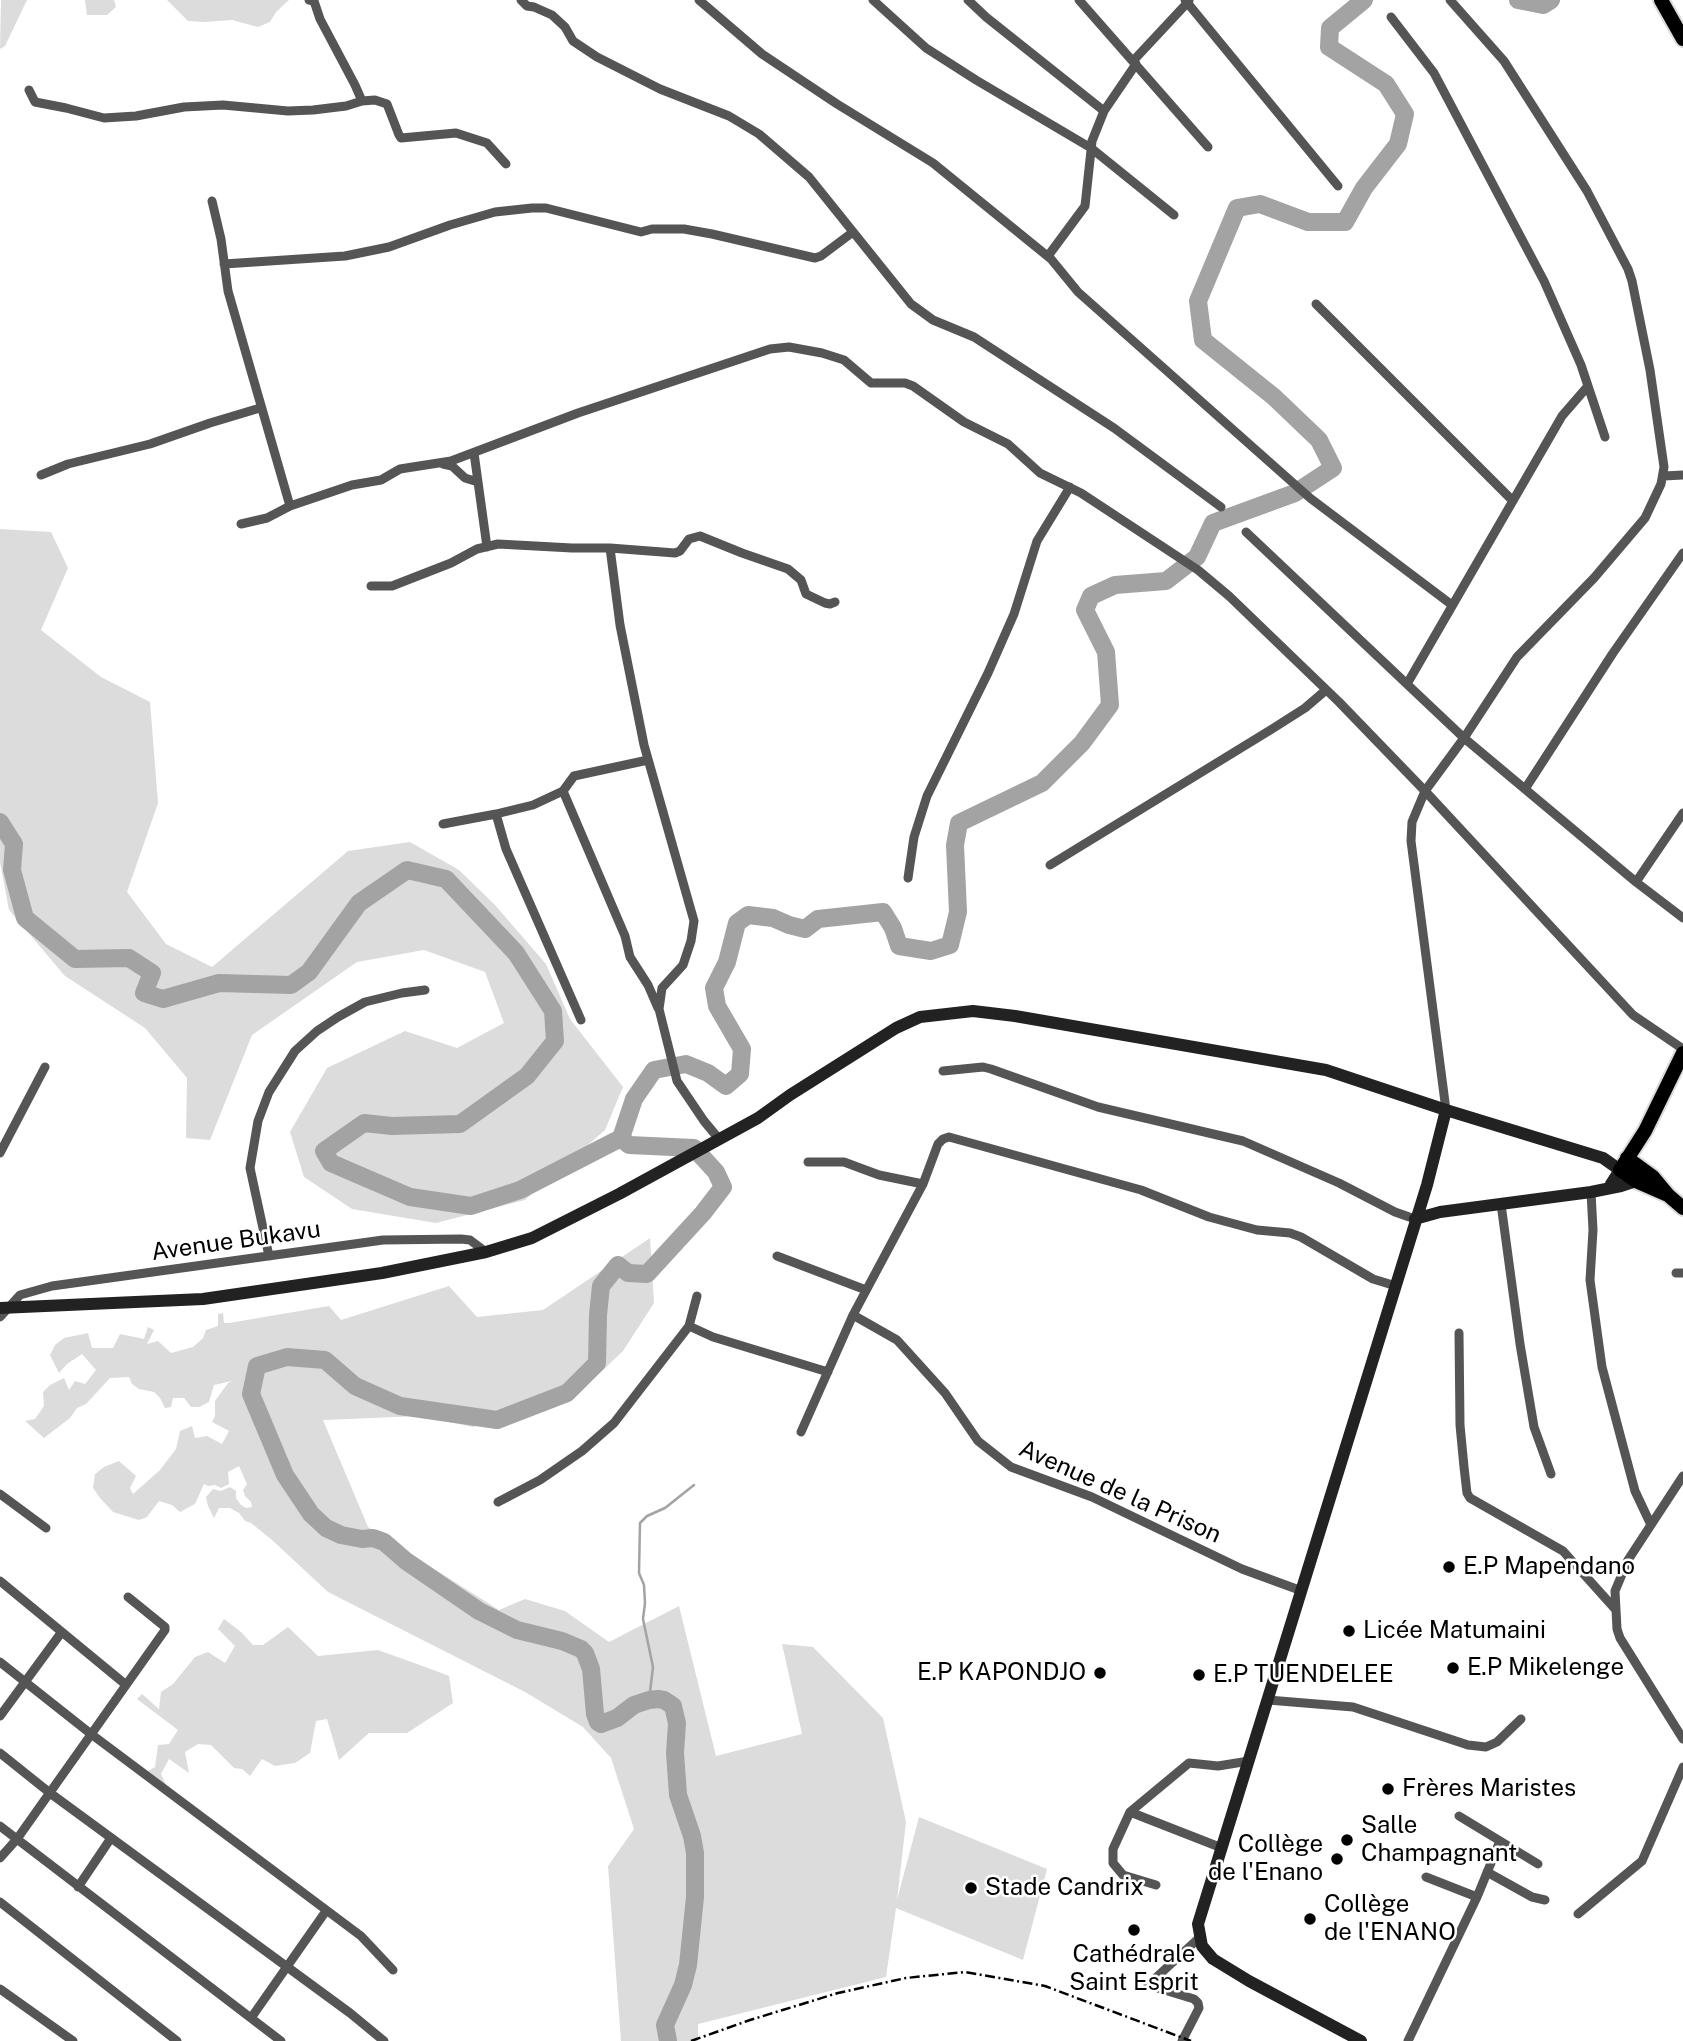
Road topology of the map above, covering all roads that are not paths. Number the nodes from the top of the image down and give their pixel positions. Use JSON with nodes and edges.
{"nodes":[{"id":1,"x":309,"y":0,"type":"edge"},
{"id":2,"x":522,"y":0,"type":"edge"},
{"id":3,"x":699,"y":0,"type":"edge"},
{"id":4,"x":873,"y":0,"type":"edge"},
{"id":5,"x":968,"y":0,"type":"edge"},
{"id":6,"x":1079,"y":0,"type":"edge"},
{"id":7,"x":1450,"y":0,"type":"edge"},
{"id":8,"x":1661,"y":0,"type":"edge"},
{"id":9,"x":1187,"y":1,"type":"edge"},
{"id":10,"x":1391,"y":16,"type":"dead end"},
{"id":11,"x":1683,"y":39,"type":"edge"},
{"id":12,"x":1134,"y":63,"type":"junction"},
{"id":13,"x":29,"y":90,"type":"dead end"},
{"id":14,"x":362,"y":101,"type":"junction"},
{"id":15,"x":1104,"y":111,"type":"junction"},
{"id":16,"x":1208,"y":147,"type":"dead end"},
{"id":17,"x":1091,"y":148,"type":"junction"},
{"id":18,"x":506,"y":164,"type":"dead end"},
{"id":19,"x":1338,"y":186,"type":"dead end"},
{"id":20,"x":212,"y":201,"type":"dead end"},
{"id":21,"x":1174,"y":215,"type":"dead end"},
{"id":22,"x":852,"y":232,"type":"junction"},
{"id":23,"x":1048,"y":256,"type":"junction"},
{"id":24,"x":223,"y":264,"type":"junction"},
{"id":25,"x":1316,"y":304,"type":"dead end"},
{"id":26,"x":1588,"y":386,"type":"junction"},
{"id":27,"x":260,"y":408,"type":"junction"},
{"id":28,"x":1605,"y":437,"type":"dead end"},
{"id":29,"x":474,"y":453,"type":"junction"},
{"id":30,"x":440,"y":463,"type":"junction"},
{"id":31,"x":41,"y":475,"type":"dead end"},
{"id":32,"x":1683,"y":475,"type":"edge"},
{"id":33,"x":1664,"y":476,"type":"junction"},
{"id":34,"x":478,"y":482,"type":"junction"},
{"id":35,"x":1070,"y":487,"type":"junction"},
{"id":36,"x":1513,"y":501,"type":"junction"},
{"id":37,"x":290,"y":506,"type":"junction"},
{"id":38,"x":1221,"y":508,"type":"dead end"},
{"id":39,"x":241,"y":524,"type":"dead end"},
{"id":40,"x":1246,"y":532,"type":"dead end"},
{"id":41,"x":486,"y":547,"type":"junction"},
{"id":42,"x":610,"y":548,"type":"junction"},
{"id":43,"x":1683,"y":553,"type":"edge"},
{"id":44,"x":371,"y":586,"type":"dead end"},
{"id":45,"x":835,"y":602,"type":"dead end"},
{"id":46,"x":1452,"y":605,"type":"junction"},
{"id":47,"x":1406,"y":684,"type":"junction"},
{"id":48,"x":1326,"y":690,"type":"junction"},
{"id":49,"x":1464,"y":738,"type":"junction"},
{"id":50,"x":648,"y":760,"type":"junction"},
{"id":51,"x":1525,"y":789,"type":"junction"},
{"id":52,"x":563,"y":791,"type":"junction"},
{"id":53,"x":1425,"y":791,"type":"junction"},
{"id":54,"x":1683,"y":813,"type":"edge"},
{"id":55,"x":496,"y":814,"type":"junction"},
{"id":56,"x":443,"y":824,"type":"dead end"},
{"id":57,"x":1050,"y":865,"type":"dead end"},
{"id":58,"x":908,"y":878,"type":"dead end"},
{"id":59,"x":1636,"y":882,"type":"junction"},
{"id":60,"x":1683,"y":918,"type":"edge"},
{"id":61,"x":425,"y":990,"type":"dead end"},
{"id":62,"x":659,"y":1009,"type":"junction"},
{"id":63,"x":581,"y":1020,"type":"dead end"},
{"id":64,"x":1683,"y":1051,"type":"edge"},
{"id":65,"x":45,"y":1067,"type":"dead end"},
{"id":66,"x":943,"y":1071,"type":"dead end"},
{"id":67,"x":1446,"y":1110,"type":"junction"},
{"id":68,"x":1645,"y":1131,"type":"junction"},
{"id":69,"x":716,"y":1141,"type":"junction"},
{"id":70,"x":0,"y":1153,"type":"edge"},
{"id":71,"x":808,"y":1162,"type":"dead end"},
{"id":72,"x":1624,"y":1164,"type":"junction"},
{"id":73,"x":1640,"y":1175,"type":"junction"},
{"id":74,"x":923,"y":1184,"type":"junction"},
{"id":75,"x":1610,"y":1188,"type":"junction"},
{"id":76,"x":1591,"y":1192,"type":"junction"},
{"id":77,"x":1501,"y":1204,"type":"junction"},
{"id":78,"x":1683,"y":1208,"type":"edge"},
{"id":79,"x":1416,"y":1219,"type":"junction"},
{"id":80,"x":486,"y":1252,"type":"junction"},
{"id":81,"x":269,"y":1256,"type":"junction"},
{"id":82,"x":777,"y":1256,"type":"dead end"},
{"id":83,"x":1396,"y":1286,"type":"junction"},
{"id":84,"x":866,"y":1290,"type":"junction"},
{"id":85,"x":696,"y":1296,"type":"dead end"},
{"id":86,"x":2,"y":1311,"type":"edge"},
{"id":87,"x":853,"y":1315,"type":"junction"},
{"id":88,"x":690,"y":1326,"type":"junction"},
{"id":89,"x":1459,"y":1333,"type":"dead end"},
{"id":90,"x":828,"y":1372,"type":"junction"},
{"id":91,"x":801,"y":1432,"type":"dead end"},
{"id":92,"x":1551,"y":1474,"type":"dead end"},
{"id":93,"x":1683,"y":1476,"type":"edge"},
{"id":94,"x":0,"y":1494,"type":"edge"},
{"id":95,"x":498,"y":1502,"type":"dead end"},
{"id":96,"x":1651,"y":1525,"type":"junction"},
{"id":97,"x":46,"y":1528,"type":"dead end"},
{"id":98,"x":0,"y":1581,"type":"edge"},
{"id":99,"x":1302,"y":1591,"type":"junction"},
{"id":100,"x":128,"y":1598,"type":"dead end"},
{"id":101,"x":1616,"y":1610,"type":"junction"},
{"id":102,"x":61,"y":1633,"type":"junction"},
{"id":103,"x":0,"y":1662,"type":"edge"},
{"id":104,"x":25,"y":1682,"type":"junction"},
{"id":105,"x":125,"y":1684,"type":"junction"},
{"id":106,"x":1268,"y":1700,"type":"junction"},
{"id":107,"x":0,"y":1716,"type":"edge"},
{"id":108,"x":1521,"y":1719,"type":"dead end"},
{"id":109,"x":91,"y":1734,"type":"junction"},
{"id":110,"x":1683,"y":1740,"type":"edge"},
{"id":111,"x":0,"y":1754,"type":"edge"},
{"id":112,"x":1249,"y":1761,"type":"junction"},
{"id":113,"x":1683,"y":1768,"type":"edge"},
{"id":114,"x":50,"y":1793,"type":"junction"},
{"id":115,"x":1130,"y":1812,"type":"junction"},
{"id":116,"x":1459,"y":1815,"type":"dead end"},
{"id":117,"x":0,"y":1826,"type":"edge"},
{"id":118,"x":111,"y":1838,"type":"junction"},
{"id":119,"x":17,"y":1839,"type":"junction"},
{"id":120,"x":1500,"y":1841,"type":"junction"},
{"id":121,"x":1222,"y":1848,"type":"junction"},
{"id":122,"x":0,"y":1858,"type":"edge"},
{"id":123,"x":1538,"y":1864,"type":"dead end"},
{"id":124,"x":1487,"y":1872,"type":"junction"},
{"id":125,"x":1426,"y":1877,"type":"dead end"},
{"id":126,"x":1156,"y":1885,"type":"dead end"},
{"id":127,"x":78,"y":1887,"type":"junction"},
{"id":128,"x":1477,"y":1897,"type":"junction"},
{"id":129,"x":1545,"y":1900,"type":"dead end"},
{"id":130,"x":0,"y":1902,"type":"edge"},
{"id":131,"x":326,"y":1911,"type":"junction"},
{"id":132,"x":1578,"y":1914,"type":"dead end"},
{"id":133,"x":1199,"y":1938,"type":"junction"},
{"id":134,"x":287,"y":1968,"type":"junction"},
{"id":135,"x":393,"y":1970,"type":"dead end"},
{"id":136,"x":0,"y":1989,"type":"edge"},
{"id":137,"x":251,"y":2018,"type":"junction"},
{"id":138,"x":1360,"y":2040,"type":"edge"},
{"id":139,"x":73,"y":2041,"type":"edge"},
{"id":140,"x":177,"y":2041,"type":"edge"},
{"id":141,"x":281,"y":2041,"type":"edge"},
{"id":142,"x":384,"y":2041,"type":"edge"},
{"id":143,"x":1182,"y":2041,"type":"edge"},
{"id":144,"x":1408,"y":2041,"type":"edge"}],
"edges":[{"from":1,"to":14,"type":"street"},
{"from":2,"to":22,"type":"street"},
{"from":3,"to":23,"type":"street"},
{"from":4,"to":17,"type":"street"},
{"from":5,"to":15,"type":"street"},
{"from":6,"to":12,"type":"street"},
{"from":7,"to":33,"type":"street"},
{"from":8,"to":11,"type":"main road"},
{"from":9,"to":12,"type":"street"},
{"from":9,"to":19,"type":"street"},
{"from":10,"to":26,"type":"street"},
{"from":12,"to":15,"type":"street"},
{"from":12,"to":16,"type":"street"},
{"from":13,"to":14,"type":"street"},
{"from":14,"to":18,"type":"street"},
{"from":15,"to":17,"type":"street"},
{"from":17,"to":21,"type":"street"},
{"from":17,"to":23,"type":"street"},
{"from":20,"to":24,"type":"street"},
{"from":22,"to":24,"type":"street"},
{"from":22,"to":38,"type":"street"},
{"from":23,"to":46,"type":"street"},
{"from":24,"to":27,"type":"street"},
{"from":25,"to":36,"type":"street"},
{"from":26,"to":28,"type":"street"},
{"from":26,"to":36,"type":"street"},
{"from":27,"to":31,"type":"street"},
{"from":27,"to":37,"type":"street"},
{"from":29,"to":30,"type":"street"},
{"from":29,"to":34,"type":"street"},
{"from":29,"to":35,"type":"street"},
{"from":30,"to":34,"type":"street"},
{"from":30,"to":37,"type":"street"},
{"from":32,"to":33,"type":"street"},
{"from":33,"to":49,"type":"street"},
{"from":34,"to":41,"type":"street"},
{"from":35,"to":48,"type":"street"},
{"from":35,"to":58,"type":"street"},
{"from":36,"to":46,"type":"street"},
{"from":37,"to":39,"type":"street"},
{"from":40,"to":47,"type":"street"},
{"from":41,"to":42,"type":"street"},
{"from":41,"to":44,"type":"street"},
{"from":42,"to":45,"type":"street"},
{"from":42,"to":50,"type":"street"},
{"from":43,"to":51,"type":"street"},
{"from":46,"to":47,"type":"street"},
{"from":47,"to":49,"type":"street"},
{"from":48,"to":53,"type":"street"},
{"from":48,"to":57,"type":"street"},
{"from":49,"to":51,"type":"street"},
{"from":49,"to":53,"type":"street"},
{"from":50,"to":52,"type":"street"},
{"from":50,"to":62,"type":"street"},
{"from":51,"to":59,"type":"street"},
{"from":52,"to":55,"type":"street"},
{"from":52,"to":62,"type":"street"},
{"from":53,"to":64,"type":"street"},
{"from":53,"to":67,"type":"street"},
{"from":54,"to":59,"type":"street"},
{"from":55,"to":56,"type":"street"},
{"from":55,"to":63,"type":"street"},
{"from":59,"to":60,"type":"street"},
{"from":61,"to":81,"type":"street"},
{"from":62,"to":69,"type":"street"},
{"from":64,"to":68,"type":"main road"},
{"from":65,"to":70,"type":"street"},
{"from":66,"to":79,"type":"street"},
{"from":67,"to":69,"type":"street"},
{"from":67,"to":72,"type":"street"},
{"from":67,"to":79,"type":"street"},
{"from":68,"to":72,"type":"main road"},
{"from":68,"to":73,"type":"main road"},
{"from":69,"to":80,"type":"street"},
{"from":71,"to":74,"type":"street"},
{"from":72,"to":73,"type":"main road"},
{"from":72,"to":75,"type":"street"},
{"from":73,"to":75,"type":"street"},
{"from":73,"to":78,"type":"main road"},
{"from":74,"to":83,"type":"street"},
{"from":74,"to":84,"type":"street"},
{"from":75,"to":76,"type":"street"},
{"from":76,"to":77,"type":"street"},
{"from":76,"to":96,"type":"street"},
{"from":77,"to":79,"type":"street"},
{"from":77,"to":92,"type":"street"},
{"from":79,"to":83,"type":"street"},
{"from":80,"to":81,"type":"street","name":"Avenue Bukavu"},
{"from":80,"to":86,"type":"street"},
{"from":81,"to":86,"type":"street","name":"Avenue Bukavu"},
{"from":82,"to":84,"type":"street"},
{"from":83,"to":99,"type":"street"},
{"from":84,"to":87,"type":"street"},
{"from":85,"to":88,"type":"street"},
{"from":87,"to":90,"type":"street"},
{"from":87,"to":99,"type":"street","name":"Avenue de la Prison"},
{"from":88,"to":90,"type":"street"},
{"from":88,"to":95,"type":"street"},
{"from":89,"to":101,"type":"street"},
{"from":90,"to":91,"type":"street"},
{"from":93,"to":96,"type":"street"},
{"from":94,"to":97,"type":"street"},
{"from":96,"to":101,"type":"street"},
{"from":98,"to":102,"type":"street"},
{"from":99,"to":106,"type":"street"},
{"from":100,"to":105,"type":"street"},
{"from":101,"to":110,"type":"street"},
{"from":102,"to":104,"type":"street"},
{"from":102,"to":105,"type":"street"},
{"from":103,"to":104,"type":"street"},
{"from":104,"to":107,"type":"street"},
{"from":104,"to":109,"type":"street"},
{"from":105,"to":109,"type":"street"},
{"from":106,"to":108,"type":"street"},
{"from":106,"to":112,"type":"street"},
{"from":109,"to":114,"type":"street"},
{"from":109,"to":131,"type":"street"},
{"from":111,"to":114,"type":"street"},
{"from":112,"to":115,"type":"street"},
{"from":112,"to":121,"type":"street"},
{"from":113,"to":132,"type":"street"},
{"from":114,"to":118,"type":"street"},
{"from":114,"to":119,"type":"street"},
{"from":115,"to":121,"type":"street"},
{"from":115,"to":126,"type":"street"},
{"from":116,"to":120,"type":"street"},
{"from":117,"to":119,"type":"street"},
{"from":118,"to":127,"type":"street"},
{"from":118,"to":134,"type":"street"},
{"from":119,"to":122,"type":"street"},
{"from":119,"to":127,"type":"street"},
{"from":120,"to":123,"type":"street"},
{"from":120,"to":124,"type":"street"},
{"from":121,"to":133,"type":"street"},
{"from":124,"to":128,"type":"street"},
{"from":124,"to":129,"type":"street"},
{"from":125,"to":128,"type":"street"},
{"from":127,"to":137,"type":"street"},
{"from":128,"to":144,"type":"street"},
{"from":130,"to":140,"type":"street"},
{"from":131,"to":134,"type":"street"},
{"from":131,"to":135,"type":"street"},
{"from":133,"to":138,"type":"street"},
{"from":133,"to":143,"type":"street"},
{"from":134,"to":137,"type":"street"},
{"from":134,"to":142,"type":"street"},
{"from":136,"to":139,"type":"street"},
{"from":137,"to":141,"type":"street"}]}
